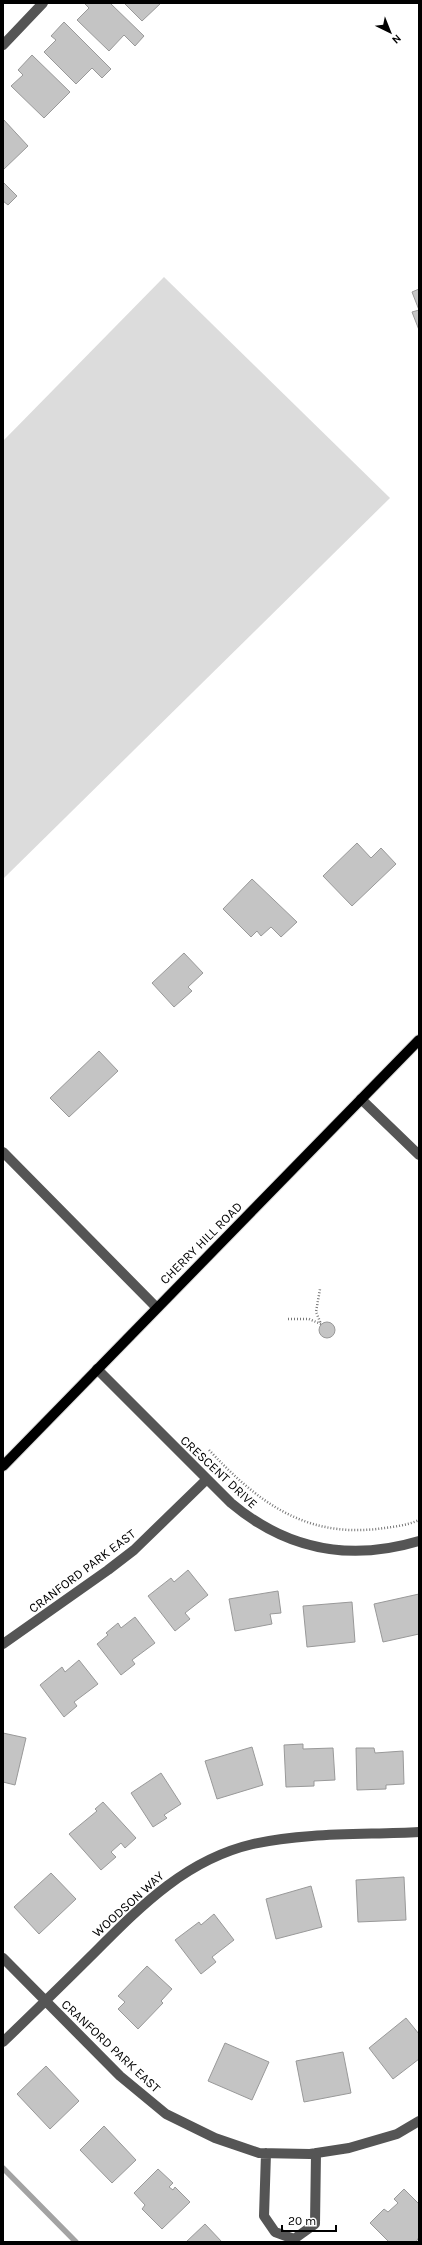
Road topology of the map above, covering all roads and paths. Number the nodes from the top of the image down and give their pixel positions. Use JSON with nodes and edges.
{"nodes":[{"id":1,"x":43,"y":3,"type":"edge"},
{"id":2,"x":3,"y":44,"type":"edge"},
{"id":3,"x":419,"y":1040,"type":"edge"},
{"id":4,"x":361,"y":1099,"type":"junction"},
{"id":5,"x":3,"y":1152,"type":"edge"},
{"id":6,"x":419,"y":1155,"type":"edge"},
{"id":7,"x":320,"y":1289,"type":"dead end"},
{"id":8,"x":156,"y":1307,"type":"junction"},
{"id":9,"x":288,"y":1319,"type":"dead end"},
{"id":10,"x":97,"y":1369,"type":"junction"},
{"id":11,"x":209,"y":1450,"type":"dead end"},
{"id":12,"x":3,"y":1466,"type":"edge"},
{"id":13,"x":206,"y":1480,"type":"junction"},
{"id":14,"x":419,"y":1520,"type":"edge"},
{"id":15,"x":419,"y":1541,"type":"edge"},
{"id":16,"x":3,"y":1644,"type":"edge"},
{"id":17,"x":419,"y":1832,"type":"edge"},
{"id":18,"x":3,"y":1958,"type":"edge"},
{"id":19,"x":45,"y":2001,"type":"junction"},
{"id":20,"x":3,"y":2042,"type":"edge"},
{"id":21,"x":419,"y":2121,"type":"edge"},
{"id":22,"x":266,"y":2153,"type":"junction"},
{"id":23,"x":316,"y":2153,"type":"junction"}],
"edges":[{"from":1,"to":2,"type":"street"},
{"from":3,"to":4,"type":"main road","name":"CHERRY HILL ROAD"},
{"from":4,"to":6,"type":"street"},
{"from":4,"to":8,"type":"main road","name":"CHERRY HILL ROAD"},
{"from":5,"to":8,"type":"street"},
{"from":7,"to":9,"type":"path"},
{"from":8,"to":10,"type":"main road","name":"CHERRY HILL ROAD"},
{"from":10,"to":12,"type":"main road","name":"CHERRY HILL ROAD"},
{"from":10,"to":13,"type":"street","name":"CRESCENT DRIVE"},
{"from":11,"to":14,"type":"path"},
{"from":13,"to":15,"type":"street","name":"CRESCENT DRIVE"},
{"from":13,"to":16,"type":"street","name":"CRANFORD PARK EAST"},
{"from":17,"to":19,"type":"street","name":"WOODSON WAY"},
{"from":18,"to":19,"type":"street","name":"CRANFORD PARK EAST"},
{"from":19,"to":20,"type":"street","name":"WOODSON WAY"},
{"from":19,"to":22,"type":"street","name":"CRANFORD PARK EAST"},
{"from":21,"to":23,"type":"street","name":"CRANFORD PARK EAST"},
{"from":22,"to":23,"type":"street","name":"CRANFORD PARK EAST"},
{"from":22,"to":23,"type":"street"}]}
